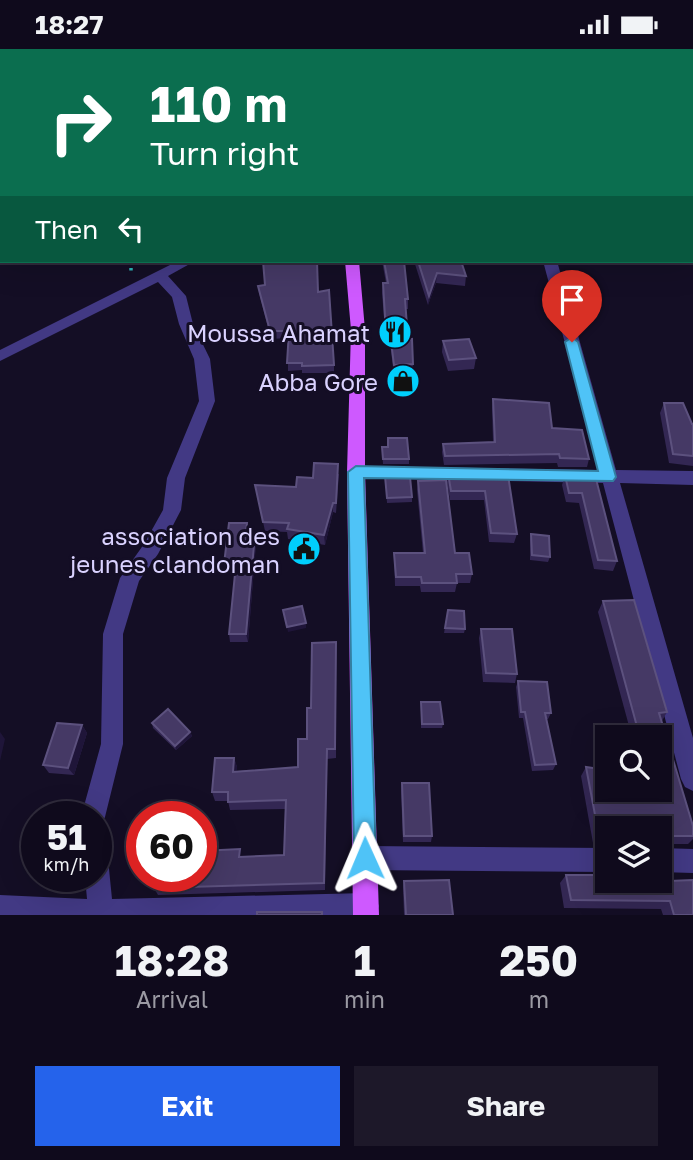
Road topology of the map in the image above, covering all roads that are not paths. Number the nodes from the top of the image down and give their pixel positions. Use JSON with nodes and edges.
{"nodes":[{"id":1,"x":184,"y":263,"type":"edge"},
{"id":2,"x":352,"y":263,"type":"edge"},
{"id":3,"x":551,"y":263,"type":"edge"},
{"id":4,"x":160,"y":276,"type":"junction"},
{"id":5,"x":0,"y":356,"type":"edge"},
{"id":6,"x":356,"y":472,"type":"junction"},
{"id":7,"x":608,"y":477,"type":"junction"},
{"id":8,"x":693,"y":478,"type":"edge"},
{"id":9,"x":693,"y":779,"type":"edge"},
{"id":10,"x":97,"y":801,"type":"edge"},
{"id":11,"x":365,"y":858,"type":"junction"},
{"id":12,"x":595,"y":860,"type":"edge"},
{"id":13,"x":672,"y":860,"type":"edge"},
{"id":14,"x":693,"y":861,"type":"edge"},
{"id":15,"x":100,"y":892,"type":"edge"},
{"id":16,"x":0,"y":908,"type":"edge"},
{"id":17,"x":366,"y":910,"type":"edge"},
{"id":18,"x":102,"y":914,"type":"edge"}],
"edges":[{"from":1,"to":4,"type":"street"},
{"from":2,"to":6,"type":"main road"},
{"from":3,"to":7,"type":"street"},
{"from":4,"to":5,"type":"street"},
{"from":4,"to":10,"type":"street"},
{"from":6,"to":7,"type":"street"},
{"from":6,"to":11,"type":"main road"},
{"from":7,"to":8,"type":"street"},
{"from":7,"to":9,"type":"street"},
{"from":11,"to":12,"type":"street"},
{"from":11,"to":17,"type":"main road"},
{"from":13,"to":14,"type":"street"},
{"from":15,"to":18,"type":"street"},
{"from":16,"to":18,"type":"street"},
{"from":17,"to":18,"type":"street"}]}
